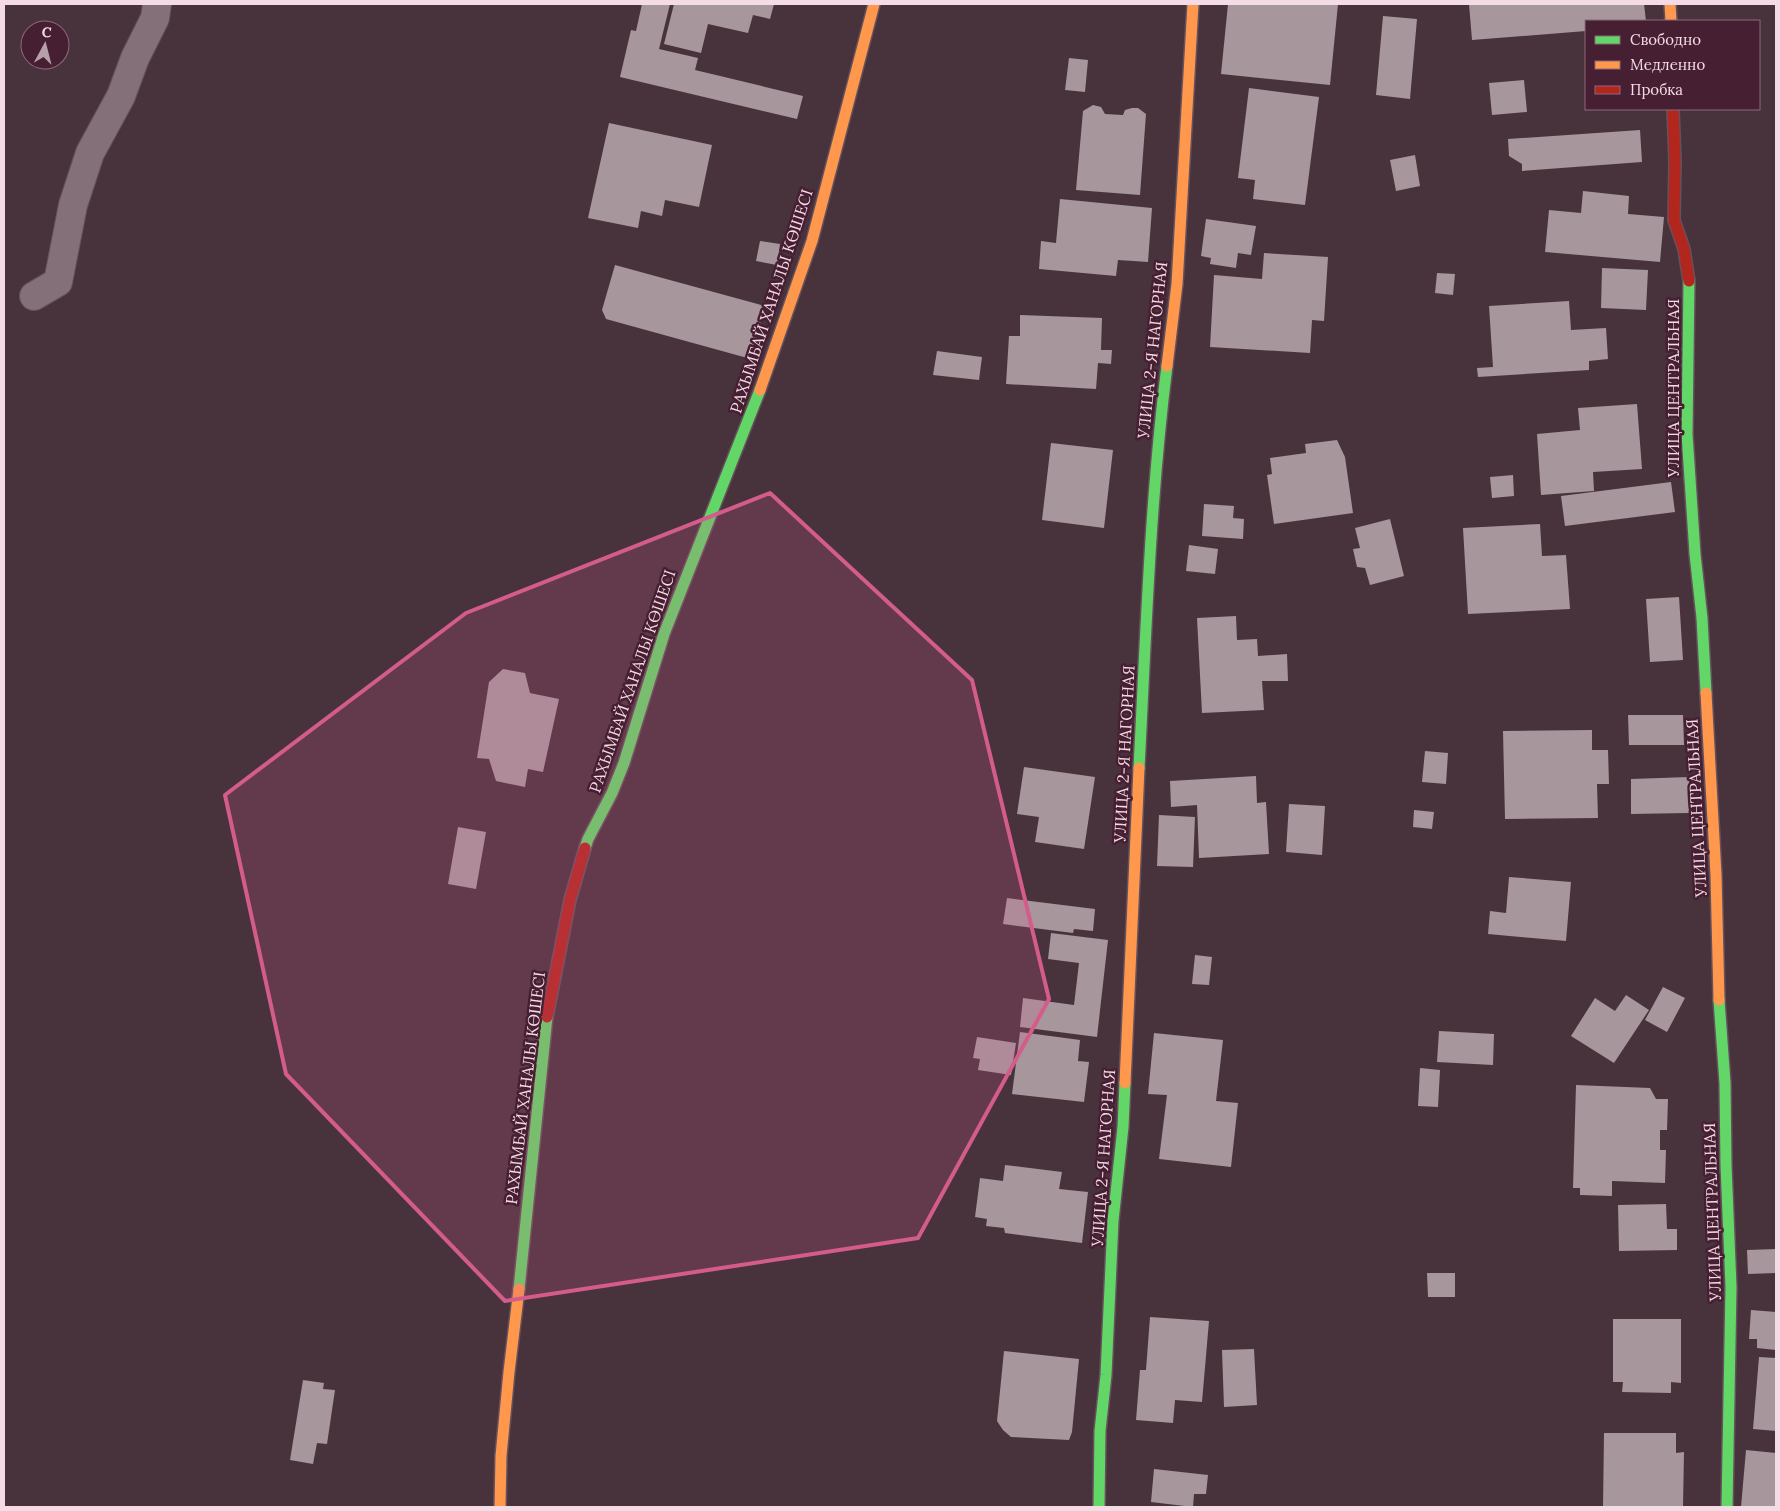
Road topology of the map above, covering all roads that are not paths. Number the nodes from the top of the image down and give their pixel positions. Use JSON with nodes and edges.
{"nodes":[{"id":1,"x":158,"y":4,"type":"edge"},
{"id":2,"x":874,"y":4,"type":"edge"},
{"id":3,"x":1194,"y":4,"type":"edge"},
{"id":4,"x":1670,"y":4,"type":"edge"},
{"id":5,"x":1671,"y":20,"type":"edge"},
{"id":6,"x":1674,"y":110,"type":"edge"},
{"id":7,"x":34,"y":296,"type":"dead end"},
{"id":8,"x":500,"y":1507,"type":"edge"},
{"id":9,"x":1099,"y":1507,"type":"edge"},
{"id":10,"x":1727,"y":1507,"type":"edge"}],
"edges":[{"from":1,"to":7,"type":"street"},
{"from":2,"to":8,"type":"street","name":"РАХЫМБАЙ ХАНАЛЫ КӨШЕСІ"},
{"from":3,"to":9,"type":"street","name":"УЛИЦА 2-Я НАГОРНАЯ"},
{"from":4,"to":5,"type":"street"},
{"from":6,"to":10,"type":"street","name":"УЛИЦА ЦЕНТРАЛЬНАЯ"}]}
